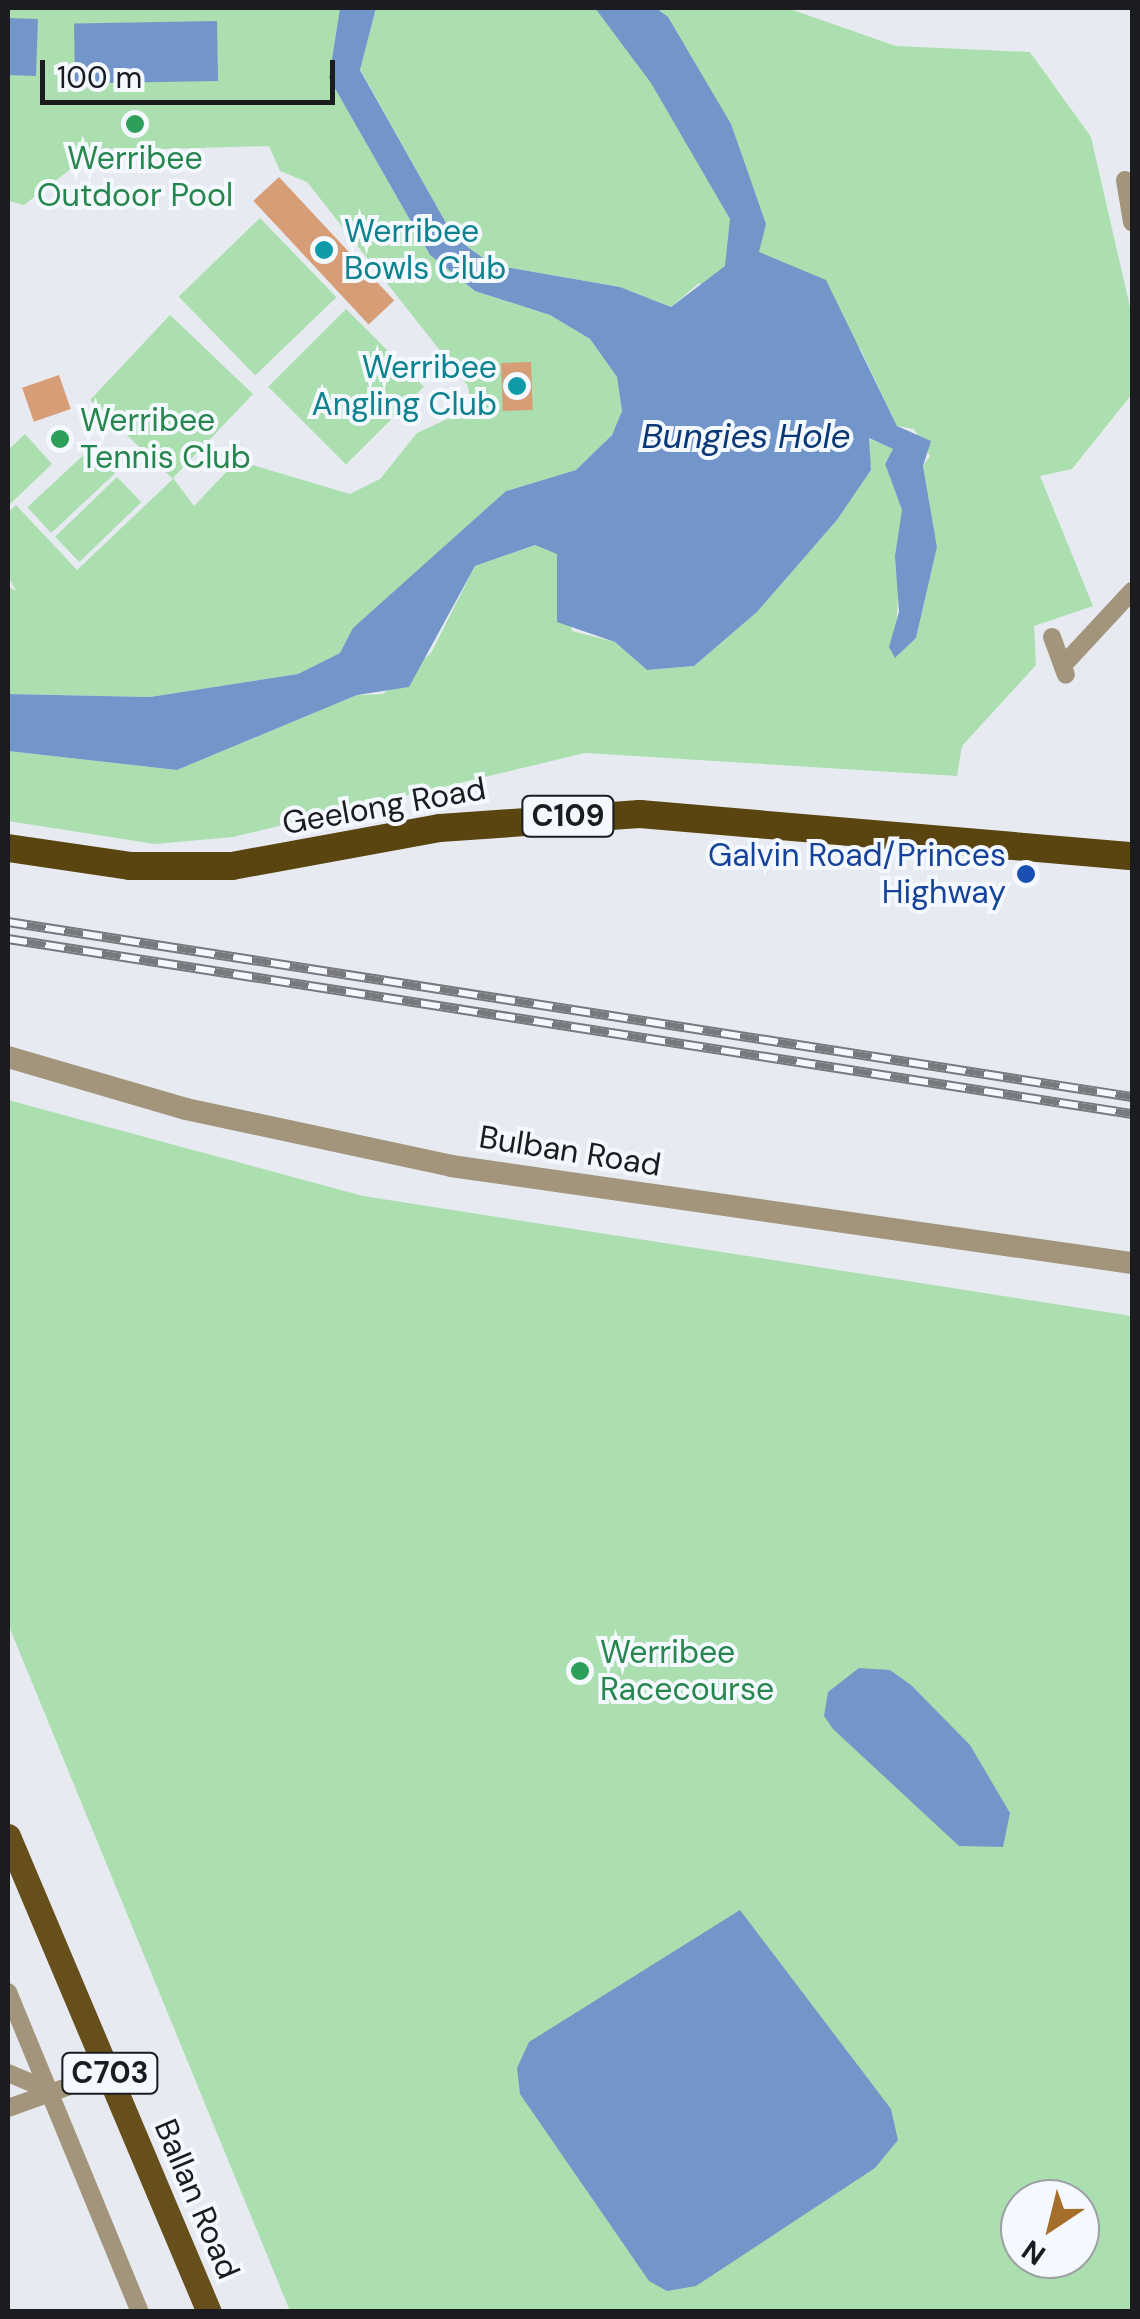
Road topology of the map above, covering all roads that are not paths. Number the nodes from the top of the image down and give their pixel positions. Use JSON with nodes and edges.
{"nodes":[{"id":1,"x":1106,"y":172,"type":"dead end"},
{"id":2,"x":1129,"y":178,"type":"edge"},
{"id":3,"x":1132,"y":222,"type":"edge"},
{"id":4,"x":1132,"y":590,"type":"edge"},
{"id":5,"x":1052,"y":637,"type":"dead end"},
{"id":6,"x":8,"y":848,"type":"edge"},
{"id":7,"x":1132,"y":856,"type":"edge"},
{"id":8,"x":8,"y":1057,"type":"edge"},
{"id":9,"x":1132,"y":1264,"type":"edge"},
{"id":10,"x":8,"y":1836,"type":"edge"},
{"id":11,"x":8,"y":1992,"type":"edge"},
{"id":12,"x":109,"y":2072,"type":"junction"},
{"id":13,"x":8,"y":2073,"type":"edge"},
{"id":14,"x":48,"y":2090,"type":"junction"},
{"id":15,"x":8,"y":2108,"type":"edge"},
{"id":16,"x":140,"y":2312,"type":"edge"},
{"id":17,"x":209,"y":2312,"type":"edge"}],
"edges":[{"from":1,"to":2,"type":"street"},
{"from":2,"to":3,"type":"street"},
{"from":4,"to":5,"type":"street"},
{"from":6,"to":7,"type":"highway","name":"Geelong Road","number":"C109"},
{"from":8,"to":9,"type":"street","name":"Bulban Road"},
{"from":10,"to":12,"type":"main road","name":"Ballan Road","number":"C703"},
{"from":11,"to":14,"type":"street"},
{"from":12,"to":14,"type":"street"},
{"from":12,"to":17,"type":"main road","name":"Ballan Road","number":"C703"},
{"from":13,"to":14,"type":"street"},
{"from":14,"to":15,"type":"street"},
{"from":14,"to":16,"type":"street"}]}
